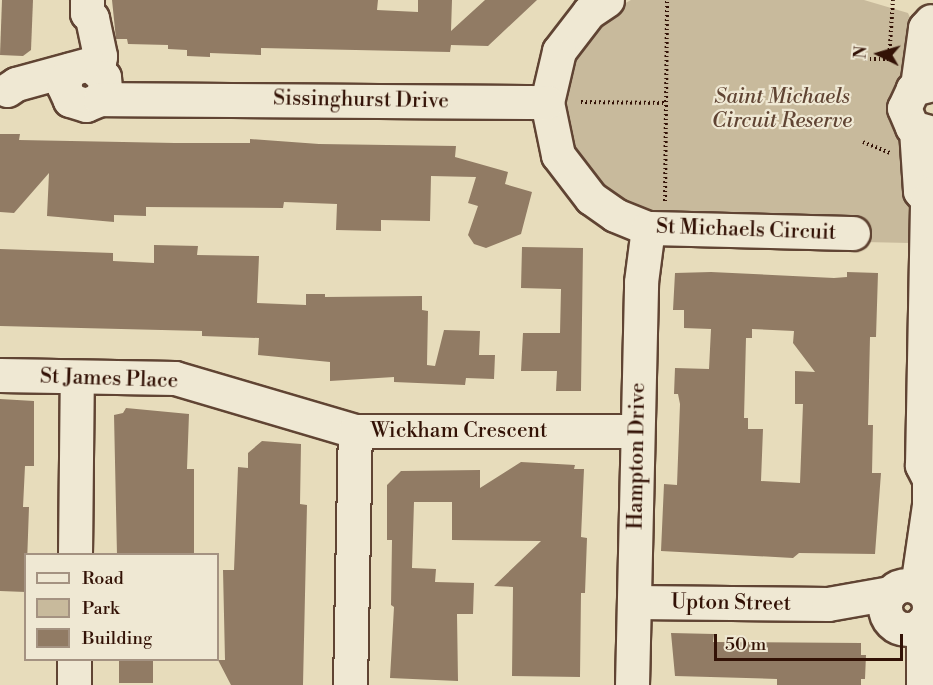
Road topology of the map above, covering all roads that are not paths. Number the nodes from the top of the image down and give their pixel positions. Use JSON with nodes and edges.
{"nodes":[{"id":1,"x":607,"y":0,"type":"edge"},
{"id":2,"x":87,"y":7,"type":"edge"},
{"id":3,"x":932,"y":15,"type":"edge"},
{"id":4,"x":86,"y":79,"type":"junction"},
{"id":5,"x":925,"y":85,"type":"edge"},
{"id":6,"x":4,"y":90,"type":"edge"},
{"id":7,"x":547,"y":102,"type":"junction"},
{"id":8,"x":925,"y":132,"type":"edge"},
{"id":9,"x":930,"y":195,"type":"edge"},
{"id":10,"x":657,"y":228,"type":"junction"},
{"id":11,"x":853,"y":233,"type":"dead end"},
{"id":12,"x":0,"y":375,"type":"edge"},
{"id":13,"x":77,"y":377,"type":"junction"},
{"id":14,"x":355,"y":431,"type":"junction"},
{"id":15,"x":637,"y":431,"type":"junction"},
{"id":16,"x":75,"y":553,"type":"edge"},
{"id":17,"x":634,"y":602,"type":"junction"},
{"id":18,"x":902,"y":606,"type":"junction"},
{"id":19,"x":74,"y":661,"type":"edge"},
{"id":20,"x":74,"y":685,"type":"edge"},
{"id":21,"x":350,"y":685,"type":"edge"},
{"id":22,"x":632,"y":685,"type":"edge"},
{"id":23,"x":910,"y":685,"type":"edge"},
{"id":24,"x":923,"y":685,"type":"edge"}],
"edges":[{"from":1,"to":7,"type":"street","name":"St Michaels Circuit"},
{"from":2,"to":4,"type":"street"},
{"from":3,"to":5,"type":"street"},
{"from":4,"to":6,"type":"street"},
{"from":4,"to":7,"type":"street","name":"Sissinghurst Drive"},
{"from":5,"to":8,"type":"street"},
{"from":7,"to":10,"type":"street","name":"St Michaels Circuit"},
{"from":8,"to":9,"type":"street"},
{"from":9,"to":18,"type":"street"},
{"from":10,"to":11,"type":"street","name":"St Michaels Circuit"},
{"from":10,"to":15,"type":"street","name":"Hampton Drive"},
{"from":12,"to":13,"type":"street","name":"St James Place"},
{"from":13,"to":14,"type":"street","name":"St James Place"},
{"from":13,"to":16,"type":"street"},
{"from":14,"to":15,"type":"street","name":"Wickham Crescent"},
{"from":14,"to":21,"type":"street","name":"Wickham Crescent"},
{"from":15,"to":17,"type":"street","name":"Hampton Drive"},
{"from":17,"to":18,"type":"street","name":"Upton Street"},
{"from":17,"to":22,"type":"street","name":"Hampton Drive"},
{"from":18,"to":23,"type":"street"},
{"from":18,"to":24,"type":"street"},
{"from":19,"to":20,"type":"street"}]}
